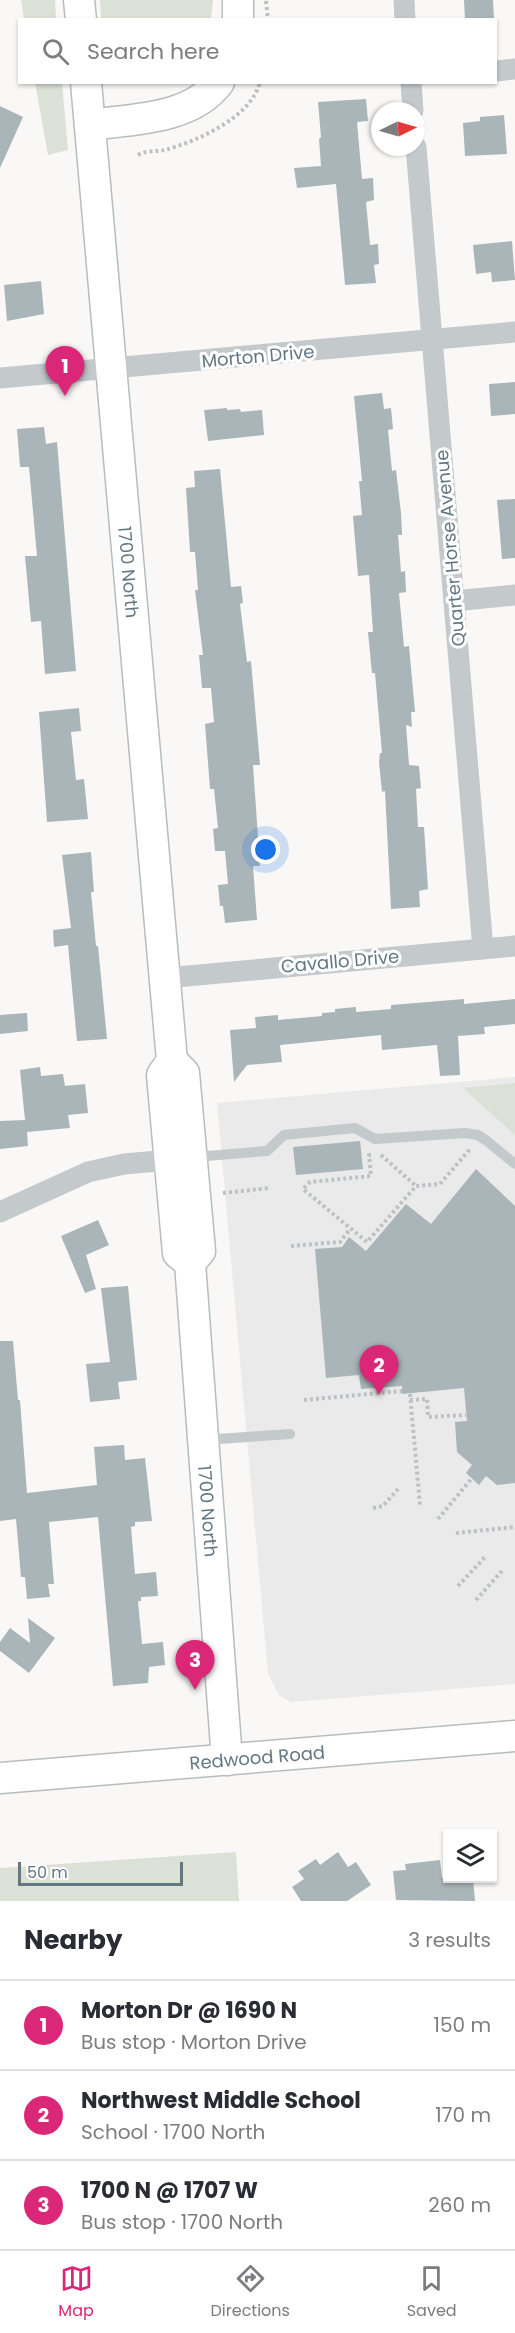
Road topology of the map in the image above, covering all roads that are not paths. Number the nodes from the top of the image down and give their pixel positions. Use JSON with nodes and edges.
{"nodes":[{"id":1,"x":79,"y":0,"type":"edge"},
{"id":2,"x":238,"y":0,"type":"edge"},
{"id":3,"x":404,"y":0,"type":"edge"},
{"id":4,"x":81,"y":18,"type":"edge"},
{"id":5,"x":238,"y":18,"type":"edge"},
{"id":6,"x":405,"y":18,"type":"edge"},
{"id":7,"x":515,"y":69,"type":"edge"},
{"id":8,"x":497,"y":70,"type":"edge"},
{"id":9,"x":86,"y":84,"type":"edge"},
{"id":10,"x":217,"y":84,"type":"edge"},
{"id":11,"x":411,"y":84,"type":"edge"},
{"id":12,"x":412,"y":102,"type":"edge"},
{"id":13,"x":90,"y":125,"type":"junction"},
{"id":14,"x":417,"y":156,"type":"edge"},
{"id":15,"x":515,"y":332,"type":"edge"},
{"id":16,"x":432,"y":340,"type":"junction"},
{"id":17,"x":112,"y":369,"type":"junction"},
{"id":18,"x":0,"y":378,"type":"edge"},
{"id":19,"x":515,"y":595,"type":"edge"},
{"id":20,"x":454,"y":601,"type":"junction"},
{"id":21,"x":515,"y":946,"type":"edge"},
{"id":22,"x":483,"y":949,"type":"junction"},
{"id":23,"x":165,"y":978,"type":"junction"},
{"id":24,"x":180,"y":1159,"type":"junction"},
{"id":25,"x":515,"y":1164,"type":"edge"},
{"id":26,"x":0,"y":1212,"type":"edge"},
{"id":27,"x":290,"y":1434,"type":"dead end"},
{"id":28,"x":202,"y":1440,"type":"junction"},
{"id":29,"x":512,"y":1734,"type":"edge"},
{"id":30,"x":227,"y":1760,"type":"junction"},
{"id":31,"x":0,"y":1778,"type":"edge"}],
"edges":[{"from":1,"to":4,"type":"street"},
{"from":2,"to":5,"type":"street"},
{"from":3,"to":6,"type":"street"},
{"from":7,"to":8,"type":"street"},
{"from":9,"to":13,"type":"street","name":"1700 North"},
{"from":10,"to":13,"type":"street"},
{"from":11,"to":12,"type":"street"},
{"from":13,"to":17,"type":"street","name":"1700 North"},
{"from":14,"to":16,"type":"street","name":"Quarter Horse Avenue"},
{"from":15,"to":16,"type":"street","name":"Morton Drive"},
{"from":16,"to":17,"type":"street","name":"Morton Drive"},
{"from":16,"to":20,"type":"street","name":"Quarter Horse Avenue"},
{"from":17,"to":18,"type":"street","name":"Morton Drive"},
{"from":17,"to":23,"type":"street","name":"1700 North"},
{"from":19,"to":20,"type":"street"},
{"from":20,"to":22,"type":"street","name":"Quarter Horse Avenue"},
{"from":21,"to":22,"type":"street","name":"Cavallo Drive"},
{"from":22,"to":23,"type":"street","name":"Cavallo Drive"},
{"from":23,"to":24,"type":"street","name":"1700 North"},
{"from":24,"to":25,"type":"lane"},
{"from":24,"to":26,"type":"street"},
{"from":24,"to":28,"type":"street","name":"1700 North"},
{"from":27,"to":28,"type":"lane"},
{"from":28,"to":30,"type":"street","name":"1700 North"},
{"from":29,"to":30,"type":"street","name":"Redwood Road"},
{"from":30,"to":31,"type":"street","name":"Redwood Road"}]}
